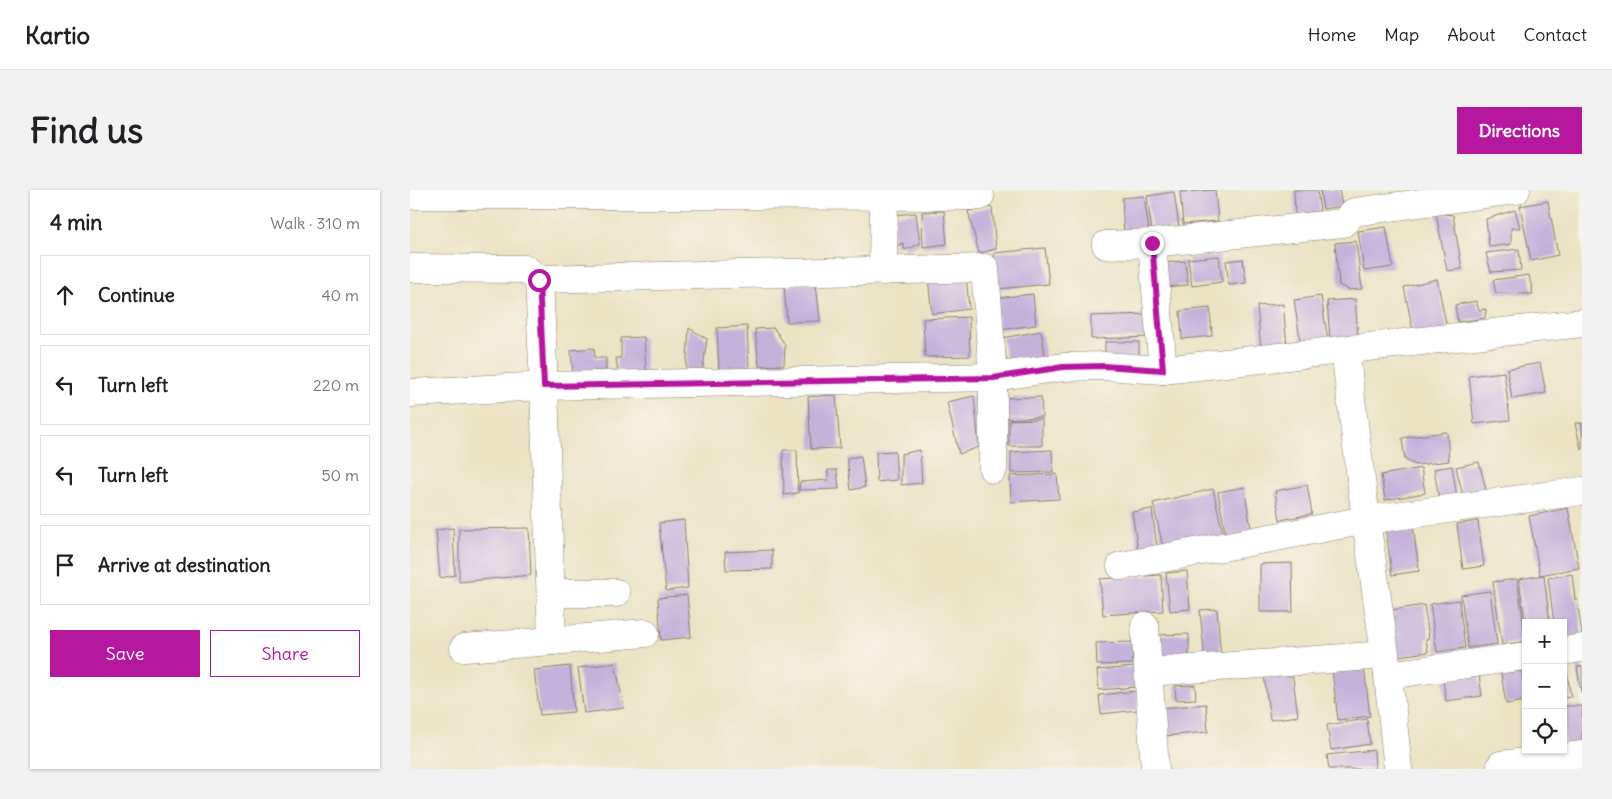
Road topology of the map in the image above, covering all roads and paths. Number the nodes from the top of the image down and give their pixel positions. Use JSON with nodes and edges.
{"nodes":[{"id":1,"x":1516,"y":190,"type":"edge"},
{"id":2,"x":460,"y":192,"type":"edge"},
{"id":3,"x":410,"y":195,"type":"edge"},
{"id":4,"x":884,"y":196,"type":"junction"},
{"id":5,"x":980,"y":196,"type":"dead end"},
{"id":6,"x":1152,"y":243,"type":"junction"},
{"id":7,"x":1106,"y":245,"type":"dead end"},
{"id":8,"x":410,"y":268,"type":"edge"},
{"id":9,"x":883,"y":270,"type":"junction"},
{"id":10,"x":539,"y":280,"type":"junction"},
{"id":11,"x":1582,"y":323,"type":"edge"},
{"id":12,"x":1345,"y":350,"type":"junction"},
{"id":13,"x":1163,"y":370,"type":"junction"},
{"id":14,"x":993,"y":378,"type":"junction"},
{"id":15,"x":544,"y":386,"type":"junction"},
{"id":16,"x":410,"y":392,"type":"edge"},
{"id":17,"x":993,"y":469,"type":"dead end"},
{"id":18,"x":1582,"y":492,"type":"edge"},
{"id":19,"x":1366,"y":520,"type":"junction"},
{"id":20,"x":1121,"y":566,"type":"dead end"},
{"id":21,"x":616,"y":592,"type":"dead end"},
{"id":22,"x":551,"y":593,"type":"junction"},
{"id":23,"x":1145,"y":626,"type":"dead end"},
{"id":24,"x":644,"y":633,"type":"dead end"},
{"id":25,"x":552,"y":641,"type":"junction"},
{"id":26,"x":464,"y":648,"type":"dead end"},
{"id":27,"x":1582,"y":648,"type":"edge"},
{"id":28,"x":1567,"y":650,"type":"edge"},
{"id":29,"x":1522,"y":656,"type":"edge"},
{"id":30,"x":1387,"y":665,"type":"junction"},
{"id":31,"x":1149,"y":672,"type":"junction"},
{"id":32,"x":1582,"y":755,"type":"edge"},
{"id":33,"x":1501,"y":765,"type":"dead end"},
{"id":34,"x":1155,"y":769,"type":"edge"},
{"id":35,"x":1398,"y":769,"type":"edge"}],
"edges":[{"from":1,"to":6,"type":"street"},
{"from":2,"to":3,"type":"street"},
{"from":2,"to":4,"type":"street"},
{"from":4,"to":5,"type":"street"},
{"from":4,"to":9,"type":"street"},
{"from":6,"to":7,"type":"street"},
{"from":6,"to":13,"type":"street"},
{"from":8,"to":10,"type":"street"},
{"from":9,"to":10,"type":"street"},
{"from":9,"to":14,"type":"street"},
{"from":10,"to":15,"type":"street"},
{"from":11,"to":12,"type":"street"},
{"from":12,"to":13,"type":"street"},
{"from":12,"to":19,"type":"street"},
{"from":13,"to":14,"type":"street"},
{"from":14,"to":15,"type":"street"},
{"from":14,"to":17,"type":"street"},
{"from":15,"to":16,"type":"street"},
{"from":15,"to":22,"type":"street"},
{"from":18,"to":19,"type":"street"},
{"from":19,"to":20,"type":"street"},
{"from":19,"to":30,"type":"street"},
{"from":21,"to":22,"type":"street"},
{"from":22,"to":25,"type":"street"},
{"from":23,"to":31,"type":"street"},
{"from":24,"to":25,"type":"street"},
{"from":25,"to":26,"type":"street"},
{"from":27,"to":28,"type":"street"},
{"from":29,"to":30,"type":"street"},
{"from":30,"to":31,"type":"street"},
{"from":30,"to":35,"type":"street"},
{"from":31,"to":34,"type":"street"},
{"from":32,"to":33,"type":"street"}]}
